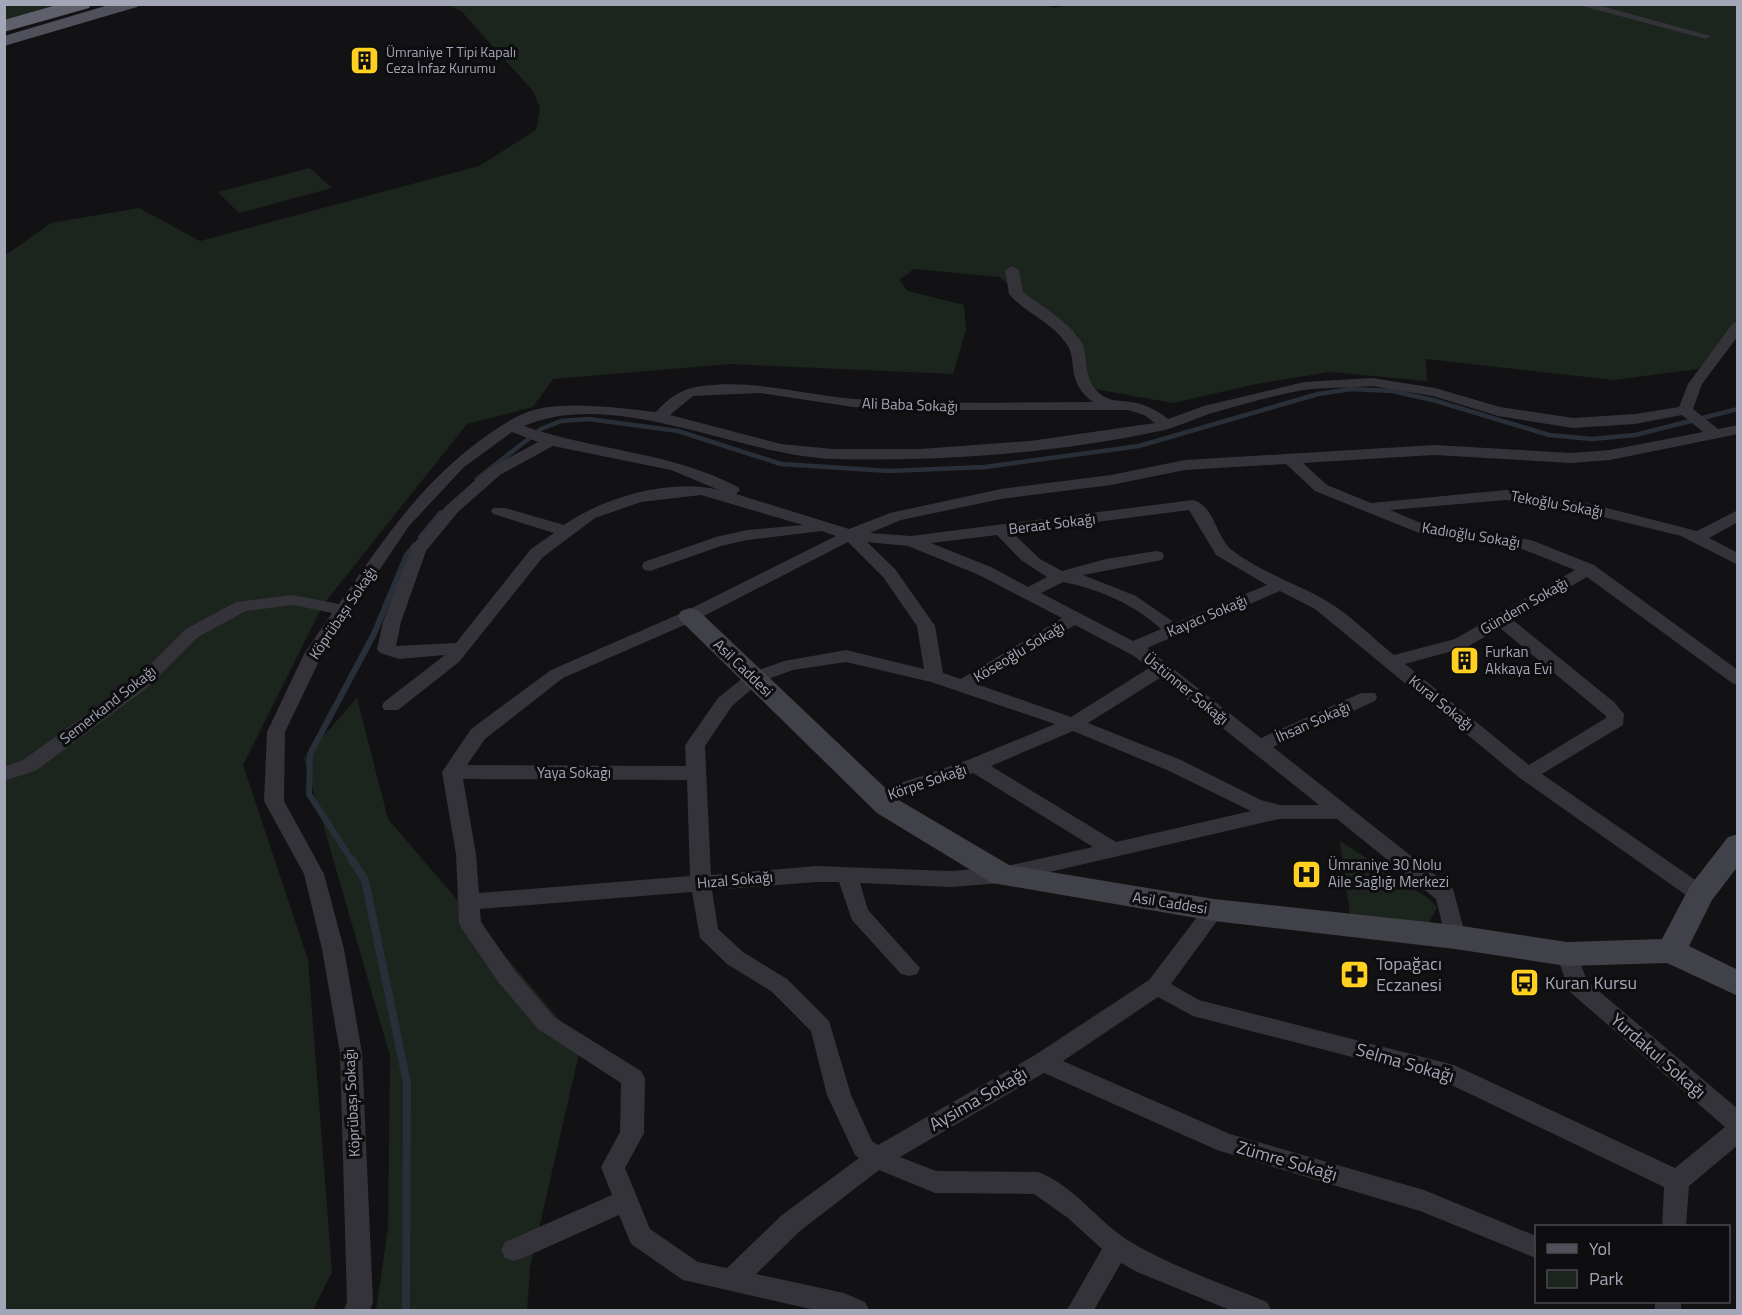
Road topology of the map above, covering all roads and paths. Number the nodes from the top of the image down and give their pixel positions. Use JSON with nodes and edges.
{"nodes":[{"id":1,"x":114,"y":4,"type":"edge"},
{"id":2,"x":131,"y":4,"type":"edge"},
{"id":3,"x":142,"y":4,"type":"edge"},
{"id":4,"x":1580,"y":4,"type":"edge"},
{"id":5,"x":83,"y":12,"type":"edge"},
{"id":6,"x":4,"y":26,"type":"edge"},
{"id":7,"x":4,"y":36,"type":"edge"},
{"id":8,"x":1706,"y":36,"type":"dead end"},
{"id":9,"x":4,"y":41,"type":"edge"},
{"id":10,"x":1012,"y":270,"type":"dead end"},
{"id":11,"x":1737,"y":326,"type":"edge"},
{"id":12,"x":1107,"y":405,"type":"junction"},
{"id":13,"x":660,"y":417,"type":"junction"},
{"id":14,"x":1699,"y":421,"type":"junction"},
{"id":15,"x":1166,"y":424,"type":"junction"},
{"id":16,"x":518,"y":429,"type":"junction"},
{"id":17,"x":1737,"y":429,"type":"edge"},
{"id":18,"x":546,"y":439,"type":"junction"},
{"id":19,"x":1290,"y":459,"type":"junction"},
{"id":20,"x":742,"y":500,"type":"junction"},
{"id":21,"x":1193,"y":505,"type":"joint"},
{"id":22,"x":1368,"y":508,"type":"junction"},
{"id":23,"x":499,"y":511,"type":"dead end"},
{"id":24,"x":1737,"y":516,"type":"edge"},
{"id":25,"x":826,"y":528,"type":"junction"},
{"id":26,"x":1002,"y":530,"type":"junction"},
{"id":27,"x":566,"y":531,"type":"junction"},
{"id":28,"x":850,"y":536,"type":"junction"},
{"id":29,"x":1697,"y":538,"type":"junction"},
{"id":30,"x":911,"y":541,"type":"junction"},
{"id":31,"x":1155,"y":556,"type":"dead end"},
{"id":32,"x":1737,"y":560,"type":"edge"},
{"id":33,"x":650,"y":566,"type":"dead end"},
{"id":34,"x":1588,"y":569,"type":"junction"},
{"id":35,"x":1059,"y":576,"type":"junction"},
{"id":36,"x":1281,"y":585,"type":"junction"},
{"id":37,"x":1028,"y":594,"type":"junction"},
{"id":38,"x":343,"y":610,"type":"junction"},
{"id":39,"x":690,"y":616,"type":"junction"},
{"id":40,"x":1075,"y":618,"type":"junction"},
{"id":41,"x":1502,"y":619,"type":"junction"},
{"id":42,"x":1173,"y":631,"type":"junction"},
{"id":43,"x":460,"y":648,"type":"junction"},
{"id":44,"x":1132,"y":648,"type":"junction"},
{"id":45,"x":1391,"y":662,"type":"junction"},
{"id":46,"x":1161,"y":669,"type":"junction"},
{"id":47,"x":935,"y":677,"type":"junction"},
{"id":48,"x":754,"y":678,"type":"junction"},
{"id":49,"x":1737,"y":678,"type":"edge"},
{"id":50,"x":963,"y":686,"type":"junction"},
{"id":51,"x":1368,"y":697,"type":"dead end"},
{"id":52,"x":391,"y":706,"type":"dead end"},
{"id":53,"x":1073,"y":724,"type":"junction"},
{"id":54,"x":1257,"y":747,"type":"junction"},
{"id":55,"x":975,"y":765,"type":"junction"},
{"id":56,"x":452,"y":772,"type":"junction"},
{"id":57,"x":696,"y":773,"type":"junction"},
{"id":58,"x":4,"y":774,"type":"edge"},
{"id":59,"x":1528,"y":774,"type":"junction"},
{"id":60,"x":879,"y":798,"type":"junction"},
{"id":61,"x":1280,"y":812,"type":"junction"},
{"id":62,"x":1339,"y":812,"type":"junction"},
{"id":63,"x":1737,"y":844,"type":"edge"},
{"id":64,"x":1114,"y":850,"type":"junction"},
{"id":65,"x":1002,"y":875,"type":"junction"},
{"id":66,"x":847,"y":876,"type":"junction"},
{"id":67,"x":701,"y":883,"type":"junction"},
{"id":68,"x":1700,"y":894,"type":"junction"},
{"id":69,"x":468,"y":902,"type":"junction"},
{"id":70,"x":1214,"y":910,"type":"junction"},
{"id":71,"x":1455,"y":937,"type":"junction"},
{"id":72,"x":1671,"y":951,"type":"junction"},
{"id":73,"x":1567,"y":954,"type":"junction"},
{"id":74,"x":909,"y":968,"type":"dead end"},
{"id":75,"x":1737,"y":984,"type":"edge"},
{"id":76,"x":1157,"y":986,"type":"junction"},
{"id":77,"x":1042,"y":1062,"type":"junction"},
{"id":78,"x":1737,"y":1124,"type":"edge"},
{"id":79,"x":1737,"y":1130,"type":"edge"},
{"id":80,"x":877,"y":1158,"type":"junction"},
{"id":81,"x":1677,"y":1181,"type":"junction"},
{"id":82,"x":626,"y":1200,"type":"junction"},
{"id":83,"x":1674,"y":1225,"type":"edge"},
{"id":84,"x":1117,"y":1247,"type":"junction"},
{"id":85,"x":1535,"y":1247,"type":"edge"},
{"id":86,"x":514,"y":1250,"type":"dead end"},
{"id":87,"x":732,"y":1281,"type":"junction"},
{"id":88,"x":357,"y":1311,"type":"edge"},
{"id":89,"x":856,"y":1311,"type":"edge"},
{"id":90,"x":1080,"y":1311,"type":"edge"},
{"id":91,"x":1258,"y":1311,"type":"edge"}],
"edges":[{"from":1,"to":7,"type":"main road"},
{"from":2,"to":5,"type":"main road"},
{"from":3,"to":5,"type":"main road"},
{"from":4,"to":8,"type":"street"},
{"from":5,"to":6,"type":"highway"},
{"from":5,"to":9,"type":"main road"},
{"from":10,"to":12,"type":"street"},
{"from":11,"to":14,"type":"street"},
{"from":12,"to":13,"type":"street","name":"Ali Baba Sokağı"},
{"from":12,"to":15,"type":"street","name":"Ali Baba Sokağı"},
{"from":13,"to":15,"type":"street","name":"Köprübaşı Sokağı"},
{"from":13,"to":16,"type":"street","name":"Köprübaşı Sokağı"},
{"from":14,"to":15,"type":"street","name":"Köprübaşı Sokağı"},
{"from":14,"to":17,"type":"street"},
{"from":14,"to":19,"type":"street"},
{"from":16,"to":18,"type":"street"},
{"from":16,"to":38,"type":"street","name":"Köprübaşı Sokağı"},
{"from":18,"to":20,"type":"street"},
{"from":18,"to":43,"type":"street"},
{"from":19,"to":22,"type":"street","name":"Kadıoğlu Sokağı"},
{"from":19,"to":28,"type":"street"},
{"from":20,"to":25,"type":"street"},
{"from":20,"to":27,"type":"street"},
{"from":21,"to":26,"type":"street","name":"Beraat Sokağı"},
{"from":21,"to":36,"type":"street","name":"Kural Sokağı"},
{"from":22,"to":29,"type":"street","name":"Tekoğlu Sokağı"},
{"from":22,"to":34,"type":"street","name":"Kadıoğlu Sokağı"},
{"from":23,"to":27,"type":"street"},
{"from":24,"to":29,"type":"street"},
{"from":25,"to":28,"type":"street"},
{"from":25,"to":33,"type":"street"},
{"from":26,"to":30,"type":"street","name":"Beraat Sokağı"},
{"from":26,"to":35,"type":"street"},
{"from":27,"to":43,"type":"street"},
{"from":28,"to":30,"type":"street","name":"Üstünner Sokağı"},
{"from":28,"to":39,"type":"street"},
{"from":28,"to":47,"type":"street"},
{"from":29,"to":32,"type":"street","name":"Tekoğlu Sokağı"},
{"from":30,"to":37,"type":"street","name":"Üstünner Sokağı"},
{"from":31,"to":35,"type":"street"},
{"from":34,"to":41,"type":"street","name":"Gündem Sokağı"},
{"from":34,"to":49,"type":"street","name":"Kadıoğlu Sokağı"},
{"from":35,"to":37,"type":"street"},
{"from":35,"to":42,"type":"street"},
{"from":36,"to":42,"type":"street","name":"Kayacı Sokağı"},
{"from":36,"to":45,"type":"street","name":"Kural Sokağı"},
{"from":37,"to":40,"type":"street","name":"Üstünner Sokağı"},
{"from":38,"to":58,"type":"street","name":"Semerkand Sokağı"},
{"from":38,"to":88,"type":"street","name":"Köprübaşı Sokağı"},
{"from":39,"to":48,"type":"street","name":"Asil Caddesi"},
{"from":39,"to":56,"type":"street"},
{"from":40,"to":44,"type":"street","name":"Üstünner Sokağı"},
{"from":40,"to":50,"type":"street","name":"Köseoğlu Sokağı"},
{"from":41,"to":45,"type":"street","name":"Gündem Sokağı"},
{"from":41,"to":59,"type":"street"},
{"from":42,"to":44,"type":"street","name":"Kayacı Sokağı"},
{"from":43,"to":52,"type":"street"},
{"from":44,"to":46,"type":"street","name":"Üstünner Sokağı"},
{"from":45,"to":59,"type":"street","name":"Kural Sokağı"},
{"from":46,"to":53,"type":"street"},
{"from":46,"to":54,"type":"street","name":"Üstünner Sokağı"},
{"from":47,"to":48,"type":"street"},
{"from":47,"to":50,"type":"street"},
{"from":48,"to":57,"type":"street"},
{"from":48,"to":60,"type":"street","name":"Asil Caddesi"},
{"from":50,"to":53,"type":"street"},
{"from":51,"to":54,"type":"street","name":"İhsan Sokağı"},
{"from":53,"to":55,"type":"street","name":"Körpe Sokağı"},
{"from":53,"to":61,"type":"street"},
{"from":54,"to":62,"type":"street","name":"Üstünner Sokağı"},
{"from":55,"to":60,"type":"street","name":"Körpe Sokağı"},
{"from":55,"to":64,"type":"street"},
{"from":56,"to":57,"type":"street","name":"Yaya Sokağı"},
{"from":56,"to":69,"type":"street"},
{"from":57,"to":67,"type":"street"},
{"from":59,"to":68,"type":"street","name":"Kural Sokağı"},
{"from":60,"to":65,"type":"street","name":"Asil Caddesi"},
{"from":61,"to":62,"type":"street"},
{"from":61,"to":64,"type":"street","name":"Hızal Sokağı"},
{"from":62,"to":71,"type":"street","name":"Üstünner Sokağı"},
{"from":63,"to":68,"type":"street"},
{"from":64,"to":65,"type":"street","name":"Hızal Sokağı"},
{"from":65,"to":66,"type":"street","name":"Hızal Sokağı"},
{"from":65,"to":70,"type":"street","name":"Asil Caddesi"},
{"from":66,"to":67,"type":"street","name":"Hızal Sokağı"},
{"from":66,"to":74,"type":"street"},
{"from":67,"to":69,"type":"street","name":"Hızal Sokağı"},
{"from":67,"to":80,"type":"street"},
{"from":68,"to":72,"type":"street"},
{"from":69,"to":82,"type":"street"},
{"from":70,"to":71,"type":"street","name":"Asil Caddesi"},
{"from":70,"to":76,"type":"street","name":"Aysima Sokağı"},
{"from":71,"to":73,"type":"street","name":"Asil Caddesi"},
{"from":72,"to":73,"type":"street","name":"Asil Caddesi"},
{"from":72,"to":75,"type":"street","name":"Asil Caddesi"},
{"from":73,"to":78,"type":"street","name":"Yurdakul Sokağı"},
{"from":76,"to":77,"type":"street","name":"Aysima Sokağı"},
{"from":76,"to":81,"type":"street","name":"Selma Sokağı"},
{"from":77,"to":80,"type":"street","name":"Aysima Sokağı"},
{"from":77,"to":85,"type":"street","name":"Zümre Sokağı"},
{"from":79,"to":81,"type":"street"},
{"from":80,"to":84,"type":"street"},
{"from":80,"to":87,"type":"street","name":"Aysima Sokağı"},
{"from":81,"to":83,"type":"street"},
{"from":82,"to":86,"type":"street"},
{"from":82,"to":87,"type":"street"},
{"from":84,"to":90,"type":"street"},
{"from":84,"to":91,"type":"street"},
{"from":87,"to":89,"type":"street"}]}
